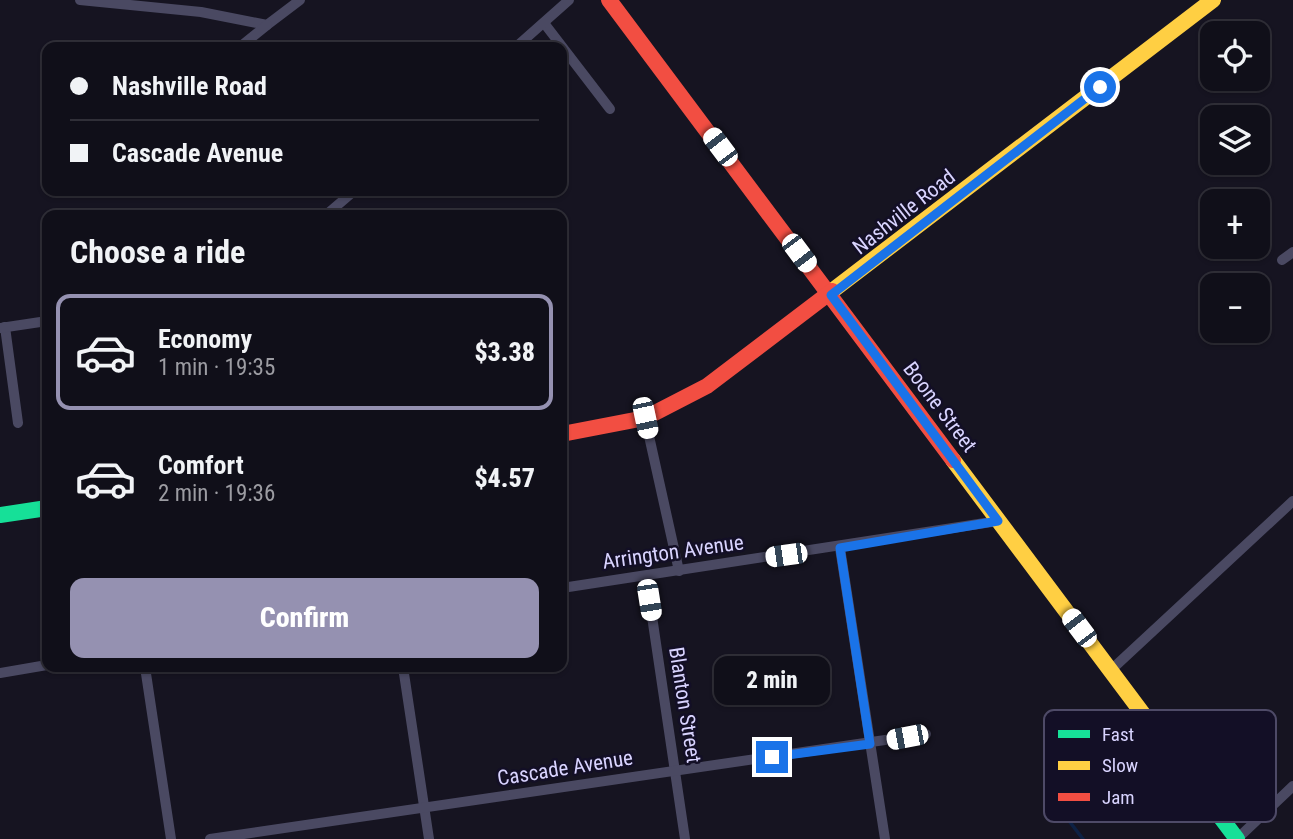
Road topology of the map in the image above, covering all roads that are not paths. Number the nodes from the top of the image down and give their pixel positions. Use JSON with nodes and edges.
{"nodes":[{"id":1,"x":80,"y":0,"type":"edge"},
{"id":2,"x":300,"y":0,"type":"edge"},
{"id":3,"x":569,"y":0,"type":"edge"},
{"id":4,"x":610,"y":0,"type":"edge"},
{"id":5,"x":146,"y":2,"type":"edge"},
{"id":6,"x":1204,"y":3,"type":"edge"},
{"id":7,"x":544,"y":23,"type":"junction"},
{"id":8,"x":267,"y":25,"type":"junction"},
{"id":9,"x":246,"y":42,"type":"edge"},
{"id":10,"x":522,"y":42,"type":"edge"},
{"id":11,"x":559,"y":42,"type":"edge"},
{"id":12,"x":567,"y":53,"type":"edge"},
{"id":13,"x":610,"y":109,"type":"dead end"},
{"id":14,"x":348,"y":196,"type":"edge"},
{"id":15,"x":332,"y":210,"type":"edge"},
{"id":16,"x":1293,"y":252,"type":"edge"},
{"id":17,"x":1282,"y":260,"type":"dead end"},
{"id":18,"x":831,"y":295,"type":"junction"},
{"id":19,"x":42,"y":322,"type":"edge"},
{"id":20,"x":2,"y":328,"type":"edge"},
{"id":21,"x":645,"y":418,"type":"junction"},
{"id":22,"x":18,"y":423,"type":"dead end"},
{"id":23,"x":567,"y":433,"type":"edge"},
{"id":24,"x":1293,"y":501,"type":"edge"},
{"id":25,"x":42,"y":509,"type":"edge"},
{"id":26,"x":0,"y":515,"type":"edge"},
{"id":27,"x":998,"y":521,"type":"junction"},
{"id":28,"x":840,"y":548,"type":"junction"},
{"id":29,"x":679,"y":571,"type":"junction"},
{"id":30,"x":646,"y":576,"type":"junction"},
{"id":31,"x":567,"y":588,"type":"edge"},
{"id":32,"x":42,"y":666,"type":"edge"},
{"id":33,"x":1111,"y":670,"type":"junction"},
{"id":34,"x":146,"y":672,"type":"edge"},
{"id":35,"x":404,"y":672,"type":"edge"},
{"id":36,"x":0,"y":673,"type":"edge"},
{"id":37,"x":1141,"y":710,"type":"edge"},
{"id":38,"x":926,"y":734,"type":"dead end"},
{"id":39,"x":870,"y":744,"type":"junction"},
{"id":40,"x":675,"y":771,"type":"junction"},
{"id":41,"x":1293,"y":786,"type":"edge"},
{"id":42,"x":1276,"y":802,"type":"edge"},
{"id":43,"x":424,"y":809,"type":"junction"},
{"id":44,"x":1224,"y":822,"type":"edge"},
{"id":45,"x":1255,"y":822,"type":"edge"},
{"id":46,"x":171,"y":839,"type":"edge"},
{"id":47,"x":209,"y":839,"type":"edge"},
{"id":48,"x":429,"y":839,"type":"edge"},
{"id":49,"x":685,"y":839,"type":"edge"},
{"id":50,"x":885,"y":839,"type":"edge"},
{"id":51,"x":1237,"y":839,"type":"edge"}],
"edges":[{"from":1,"to":5,"type":"street"},
{"from":2,"to":8,"type":"street"},
{"from":3,"to":7,"type":"street"},
{"from":4,"to":18,"type":"street","name":"Boone Street"},
{"from":5,"to":8,"type":"street"},
{"from":6,"to":18,"type":"street","name":"Nashville Road"},
{"from":7,"to":10,"type":"street"},
{"from":7,"to":11,"type":"street"},
{"from":8,"to":9,"type":"street"},
{"from":12,"to":13,"type":"street"},
{"from":14,"to":15,"type":"street"},
{"from":16,"to":17,"type":"street"},
{"from":18,"to":21,"type":"street","name":"Nashville Road"},
{"from":18,"to":27,"type":"street","name":"Boone Street"},
{"from":19,"to":20,"type":"street"},
{"from":20,"to":22,"type":"street"},
{"from":21,"to":23,"type":"street","name":"Nashville Road"},
{"from":21,"to":29,"type":"street"},
{"from":24,"to":33,"type":"street"},
{"from":25,"to":26,"type":"street"},
{"from":27,"to":28,"type":"street","name":"Arrington Avenue"},
{"from":27,"to":33,"type":"street","name":"Boone Street"},
{"from":28,"to":29,"type":"street","name":"Arrington Avenue"},
{"from":28,"to":39,"type":"street"},
{"from":29,"to":30,"type":"street","name":"Arrington Avenue"},
{"from":30,"to":31,"type":"street","name":"Arrington Avenue"},
{"from":30,"to":40,"type":"street","name":"Blanton Street"},
{"from":32,"to":36,"type":"street"},
{"from":33,"to":37,"type":"street","name":"Boone Street"},
{"from":34,"to":46,"type":"street"},
{"from":35,"to":43,"type":"street"},
{"from":38,"to":39,"type":"street","name":"Cascade Avenue"},
{"from":39,"to":40,"type":"street","name":"Cascade Avenue"},
{"from":39,"to":50,"type":"street"},
{"from":40,"to":43,"type":"street","name":"Cascade Avenue"},
{"from":40,"to":49,"type":"street","name":"Blanton Street"},
{"from":41,"to":42,"type":"street"},
{"from":43,"to":47,"type":"street","name":"Cascade Avenue"},
{"from":43,"to":48,"type":"street"},
{"from":44,"to":51,"type":"street","name":"Boone Street"},
{"from":45,"to":51,"type":"street"}]}
